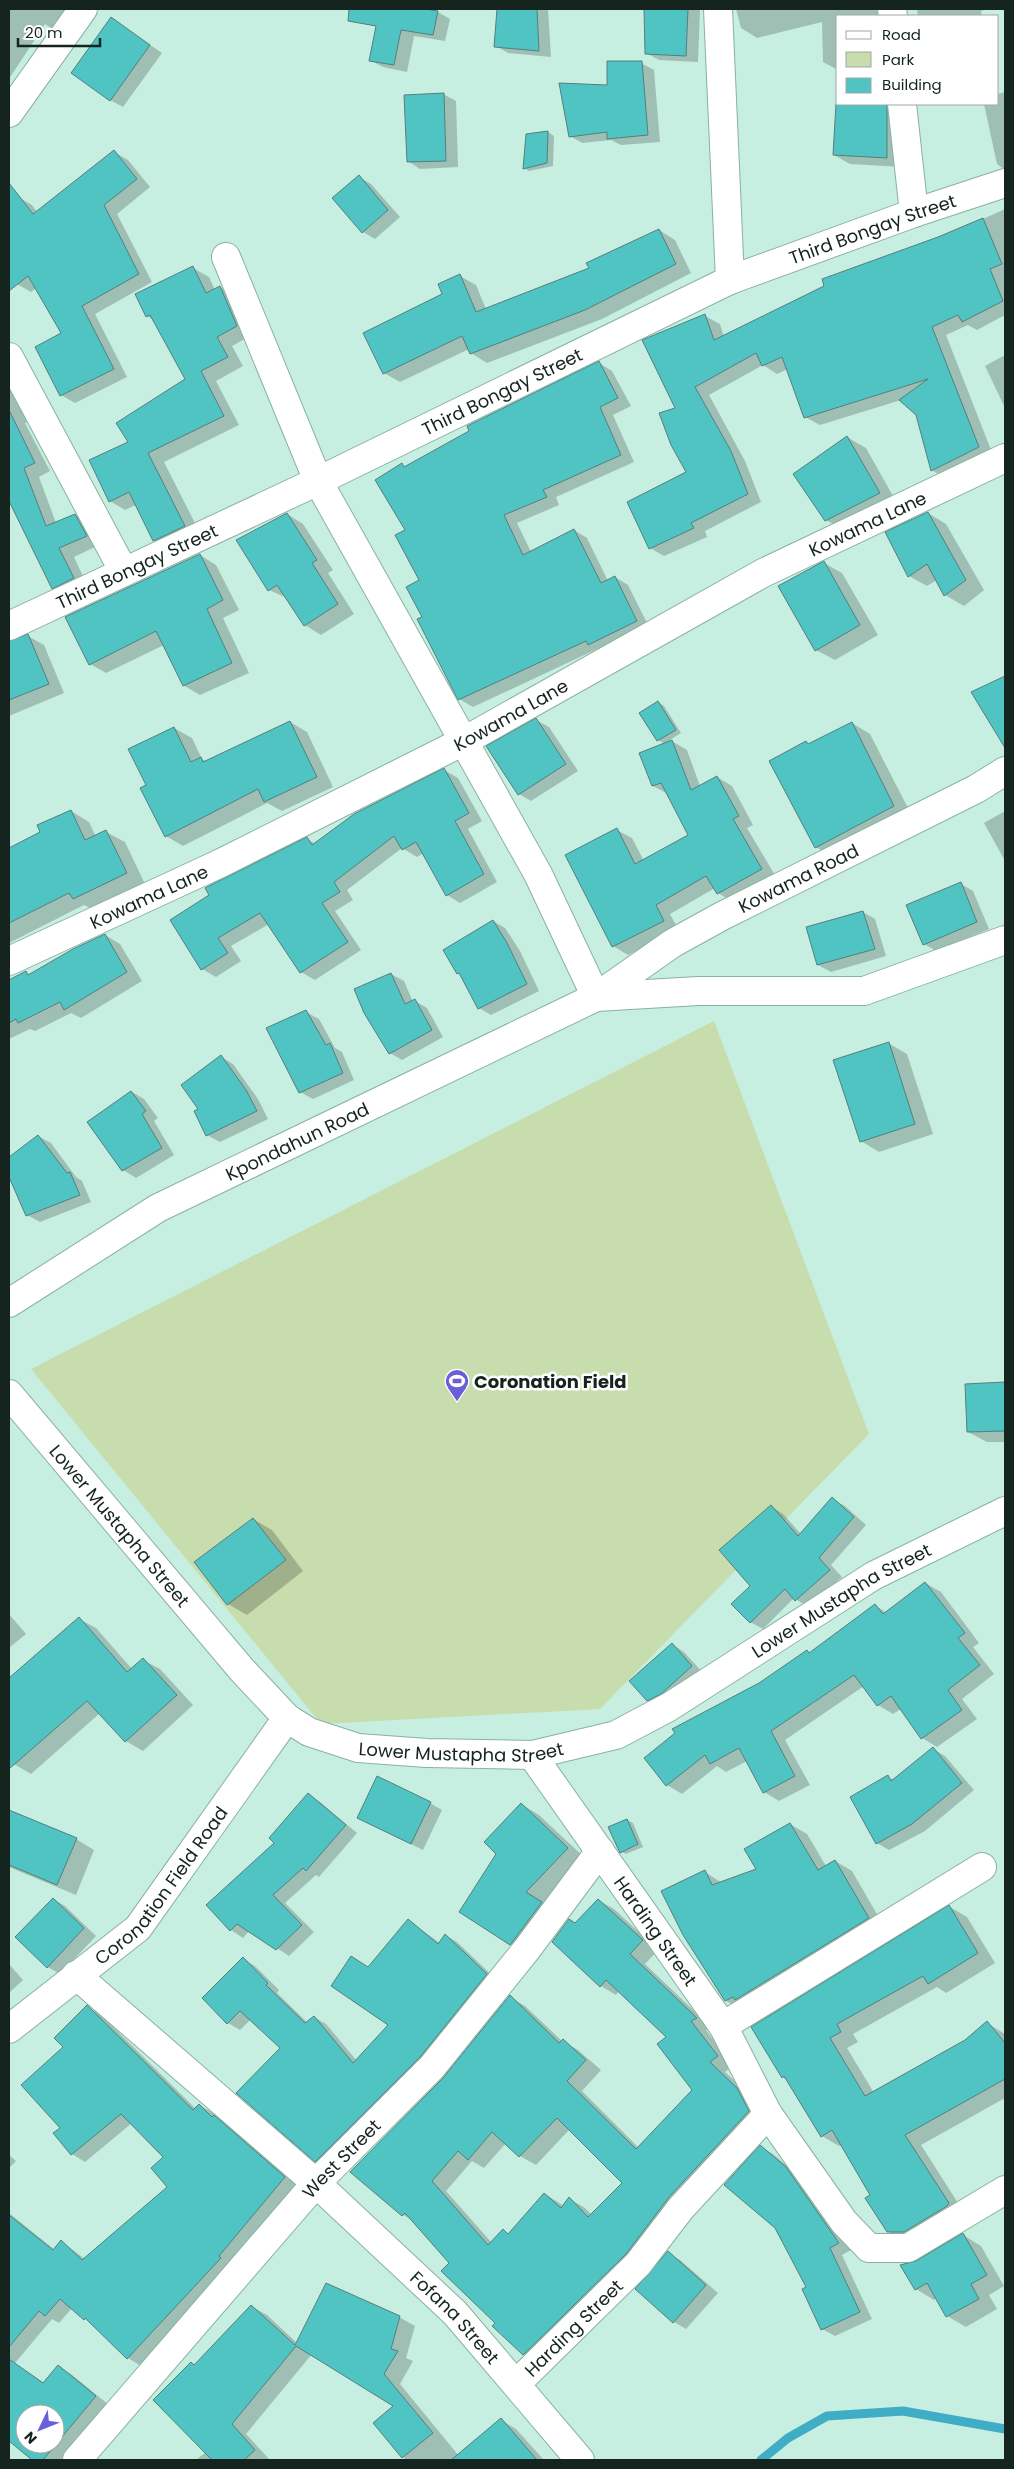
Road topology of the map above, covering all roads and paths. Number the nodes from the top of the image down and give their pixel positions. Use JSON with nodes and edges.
{"nodes":[{"id":1,"x":83,"y":9,"type":"edge"},
{"id":2,"x":718,"y":9,"type":"edge"},
{"id":3,"x":902,"y":105,"type":"edge"},
{"id":4,"x":9,"y":113,"type":"edge"},
{"id":5,"x":1005,"y":183,"type":"edge"},
{"id":6,"x":914,"y":213,"type":"junction"},
{"id":7,"x":226,"y":257,"type":"dead end"},
{"id":8,"x":730,"y":280,"type":"junction"},
{"id":9,"x":9,"y":357,"type":"edge"},
{"id":10,"x":1005,"y":458,"type":"edge"},
{"id":11,"x":318,"y":481,"type":"junction"},
{"id":12,"x":124,"y":572,"type":"junction"},
{"id":13,"x":9,"y":626,"type":"edge"},
{"id":14,"x":464,"y":741,"type":"junction"},
{"id":15,"x":1005,"y":770,"type":"edge"},
{"id":16,"x":1005,"y":940,"type":"edge"},
{"id":17,"x":9,"y":961,"type":"edge"},
{"id":18,"x":596,"y":997,"type":"junction"},
{"id":19,"x":9,"y":1303,"type":"edge"},
{"id":20,"x":9,"y":1394,"type":"edge"},
{"id":21,"x":1005,"y":1511,"type":"edge"},
{"id":22,"x":288,"y":1718,"type":"junction"},
{"id":23,"x":532,"y":1754,"type":"junction"},
{"id":24,"x":600,"y":1851,"type":"junction"},
{"id":25,"x":982,"y":1867,"type":"dead end"},
{"id":26,"x":76,"y":1975,"type":"junction"},
{"id":27,"x":723,"y":2026,"type":"junction"},
{"id":28,"x":9,"y":2029,"type":"edge"},
{"id":29,"x":768,"y":2114,"type":"junction"},
{"id":30,"x":317,"y":2184,"type":"junction"},
{"id":31,"x":1005,"y":2190,"type":"edge"},
{"id":32,"x":517,"y":2383,"type":"junction"},
{"id":33,"x":77,"y":2460,"type":"edge"},
{"id":34,"x":580,"y":2460,"type":"edge"}],
"edges":[{"from":1,"to":4,"type":"street"},
{"from":2,"to":8,"type":"street"},
{"from":3,"to":6,"type":"street"},
{"from":5,"to":6,"type":"street","name":"Third Bongay Street"},
{"from":6,"to":8,"type":"street","name":"Third Bongay Street"},
{"from":7,"to":11,"type":"street"},
{"from":8,"to":11,"type":"street","name":"Third Bongay Street"},
{"from":9,"to":12,"type":"street"},
{"from":10,"to":14,"type":"street","name":"Kowama Lane"},
{"from":11,"to":12,"type":"street","name":"Third Bongay Street"},
{"from":11,"to":14,"type":"street"},
{"from":12,"to":13,"type":"street","name":"Third Bongay Street"},
{"from":14,"to":17,"type":"street","name":"Kowama Lane"},
{"from":14,"to":18,"type":"street"},
{"from":15,"to":18,"type":"street","name":"Kowama Road"},
{"from":16,"to":18,"type":"street"},
{"from":18,"to":19,"type":"street","name":"Kpondahun Road"},
{"from":20,"to":22,"type":"street","name":"Lower Mustapha Street"},
{"from":21,"to":23,"type":"street","name":"Lower Mustapha Street"},
{"from":22,"to":23,"type":"street","name":"Lower Mustapha Street"},
{"from":22,"to":26,"type":"street","name":"Coronation Field Road"},
{"from":23,"to":24,"type":"street","name":"Harding Street"},
{"from":24,"to":27,"type":"street","name":"Harding Street"},
{"from":24,"to":30,"type":"street","name":"West Street"},
{"from":25,"to":27,"type":"street"},
{"from":26,"to":28,"type":"street","name":"Coronation Field Road"},
{"from":26,"to":30,"type":"street","name":"Fofana Street"},
{"from":27,"to":29,"type":"street","name":"Harding Street"},
{"from":29,"to":31,"type":"street","name":"Harding Street"},
{"from":29,"to":32,"type":"street","name":"Harding Street"},
{"from":30,"to":32,"type":"street","name":"Fofana Street"},
{"from":30,"to":33,"type":"street","name":"West Street"},
{"from":32,"to":34,"type":"street","name":"Fofana Street"}]}
